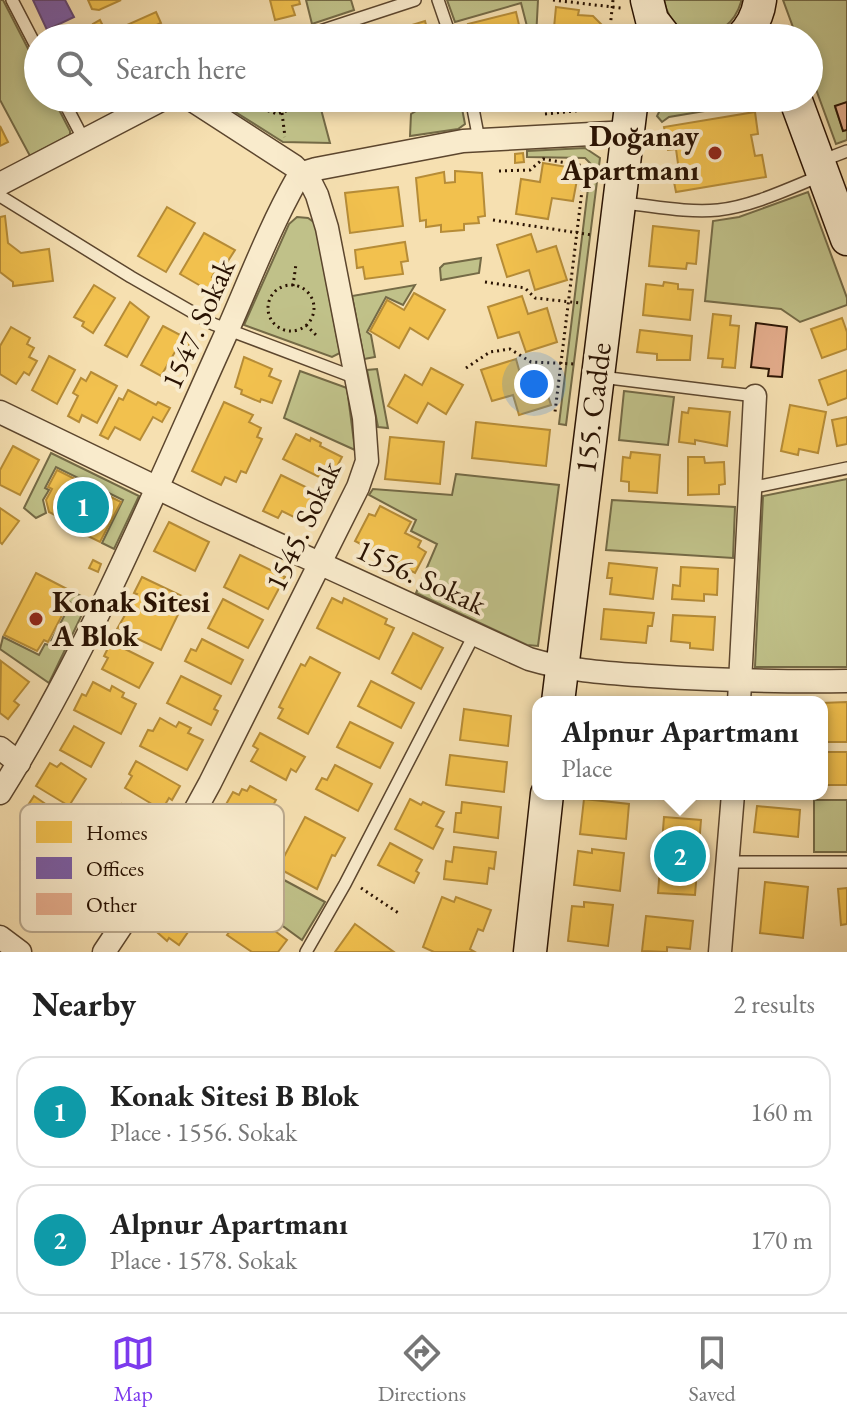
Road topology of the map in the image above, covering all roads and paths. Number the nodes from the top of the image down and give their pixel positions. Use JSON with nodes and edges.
{"nodes":[{"id":1,"x":12,"y":0,"type":"edge"},
{"id":2,"x":415,"y":0,"type":"edge"},
{"id":3,"x":438,"y":0,"type":"edge"},
{"id":4,"x":553,"y":0,"type":"edge"},
{"id":5,"x":613,"y":0,"type":"edge"},
{"id":6,"x":761,"y":0,"type":"edge"},
{"id":7,"x":612,"y":7,"type":"junction"},
{"id":8,"x":640,"y":12,"type":"edge"},
{"id":9,"x":24,"y":24,"type":"edge"},
{"id":10,"x":342,"y":24,"type":"edge"},
{"id":11,"x":446,"y":24,"type":"edge"},
{"id":12,"x":610,"y":24,"type":"edge"},
{"id":13,"x":752,"y":24,"type":"edge"},
{"id":14,"x":778,"y":24,"type":"edge"},
{"id":15,"x":69,"y":112,"type":"edge"},
{"id":16,"x":138,"y":112,"type":"edge"},
{"id":17,"x":211,"y":112,"type":"edge"},
{"id":18,"x":266,"y":112,"type":"edge"},
{"id":19,"x":474,"y":112,"type":"edge"},
{"id":20,"x":565,"y":112,"type":"edge"},
{"id":21,"x":622,"y":112,"type":"edge"},
{"id":22,"x":632,"y":112,"type":"edge"},
{"id":23,"x":803,"y":112,"type":"edge"},
{"id":24,"x":282,"y":113,"type":"joint"},
{"id":25,"x":545,"y":114,"type":"dead end"},
{"id":26,"x":84,"y":140,"type":"junction"},
{"id":27,"x":479,"y":140,"type":"junction"},
{"id":28,"x":286,"y":143,"type":"dead end"},
{"id":29,"x":830,"y":163,"type":"edge"},
{"id":30,"x":499,"y":171,"type":"dead end"},
{"id":31,"x":303,"y":173,"type":"junction"},
{"id":32,"x":0,"y":184,"type":"edge"},
{"id":33,"x":0,"y":196,"type":"edge"},
{"id":34,"x":619,"y":202,"type":"junction"},
{"id":35,"x":493,"y":220,"type":"dead end"},
{"id":36,"x":577,"y":233,"type":"junction"},
{"id":37,"x":599,"y":236,"type":"dead end"},
{"id":38,"x":847,"y":239,"type":"edge"},
{"id":39,"x":296,"y":264,"type":"dead end"},
{"id":40,"x":485,"y":282,"type":"dead end"},
{"id":41,"x":293,"y":286,"type":"junction"},
{"id":42,"x":569,"y":302,"type":"junction"},
{"id":43,"x":590,"y":304,"type":"dead end"},
{"id":44,"x":271,"y":319,"type":"junction"},
{"id":45,"x":262,"y":324,"type":"dead end"},
{"id":46,"x":306,"y":325,"type":"junction"},
{"id":47,"x":228,"y":330,"type":"junction"},
{"id":48,"x":318,"y":337,"type":"dead end"},
{"id":49,"x":561,"y":364,"type":"junction"},
{"id":50,"x":466,"y":368,"type":"dead end"},
{"id":51,"x":590,"y":371,"type":"junction"},
{"id":52,"x":356,"y":378,"type":"junction"},
{"id":53,"x":755,"y":396,"type":"joint"},
{"id":54,"x":555,"y":412,"type":"dead end"},
{"id":55,"x":0,"y":413,"type":"edge"},
{"id":56,"x":847,"y":468,"type":"edge"},
{"id":57,"x":156,"y":488,"type":"junction"},
{"id":58,"x":750,"y":488,"type":"junction"},
{"id":59,"x":320,"y":564,"type":"junction"},
{"id":60,"x":474,"y":635,"type":"junction"},
{"id":61,"x":562,"y":668,"type":"junction"},
{"id":62,"x":847,"y":681,"type":"edge"},
{"id":63,"x":740,"y":692,"type":"edge"},
{"id":64,"x":559,"y":696,"type":"edge"},
{"id":65,"x":0,"y":748,"type":"edge"},
{"id":66,"x":19,"y":763,"type":"junction"},
{"id":67,"x":0,"y":793,"type":"edge"},
{"id":68,"x":546,"y":800,"type":"edge"},
{"id":69,"x":733,"y":800,"type":"edge"},
{"id":70,"x":199,"y":804,"type":"edge"},
{"id":71,"x":729,"y":862,"type":"junction"},
{"id":72,"x":847,"y":862,"type":"edge"},
{"id":73,"x":347,"y":880,"type":"junction"},
{"id":74,"x":400,"y":914,"type":"dead end"},
{"id":75,"x":118,"y":932,"type":"edge"},
{"id":76,"x":0,"y":937,"type":"edge"},
{"id":77,"x":526,"y":950,"type":"edge"},
{"id":78,"x":20,"y":952,"type":"edge"},
{"id":79,"x":104,"y":952,"type":"edge"},
{"id":80,"x":306,"y":952,"type":"edge"},
{"id":81,"x":720,"y":952,"type":"edge"}],
"edges":[{"from":1,"to":9,"type":"lane"},
{"from":2,"to":10,"type":"lane"},
{"from":3,"to":11,"type":"lane"},
{"from":4,"to":7,"type":"path"},
{"from":5,"to":7,"type":"path"},
{"from":6,"to":13,"type":"street"},
{"from":6,"to":14,"type":"street"},
{"from":7,"to":8,"type":"path"},
{"from":7,"to":12,"type":"path"},
{"from":15,"to":26,"type":"lane"},
{"from":16,"to":26,"type":"street"},
{"from":17,"to":31,"type":"street","name":"1545. Sokak"},
{"from":18,"to":24,"type":"path"},
{"from":19,"to":27,"type":"lane"},
{"from":20,"to":25,"type":"path"},
{"from":21,"to":27,"type":"street"},
{"from":22,"to":34,"type":"street","name":"155. Cadde"},
{"from":23,"to":29,"type":"street"},
{"from":24,"to":28,"type":"path"},
{"from":26,"to":32,"type":"street"},
{"from":27,"to":31,"type":"street"},
{"from":29,"to":34,"type":"lane"},
{"from":29,"to":38,"type":"street"},
{"from":30,"to":36,"type":"path"},
{"from":31,"to":47,"type":"street","name":"1547. Sokak"},
{"from":31,"to":52,"type":"street","name":"1545. Sokak"},
{"from":33,"to":47,"type":"lane"},
{"from":34,"to":51,"type":"street","name":"155. Cadde"},
{"from":35,"to":36,"type":"path"},
{"from":36,"to":37,"type":"path"},
{"from":36,"to":42,"type":"path"},
{"from":39,"to":41,"type":"path"},
{"from":40,"to":42,"type":"path"},
{"from":41,"to":44,"type":"path"},
{"from":41,"to":46,"type":"path"},
{"from":42,"to":43,"type":"path"},
{"from":42,"to":49,"type":"path"},
{"from":44,"to":45,"type":"path"},
{"from":44,"to":46,"type":"path"},
{"from":46,"to":48,"type":"path"},
{"from":47,"to":52,"type":"lane"},
{"from":47,"to":57,"type":"street","name":"1547. Sokak"},
{"from":49,"to":50,"type":"path"},
{"from":49,"to":51,"type":"path"},
{"from":49,"to":54,"type":"path"},
{"from":51,"to":53,"type":"lane"},
{"from":51,"to":61,"type":"street","name":"155. Cadde"},
{"from":52,"to":59,"type":"street","name":"1545. Sokak"},
{"from":53,"to":58,"type":"street"},
{"from":55,"to":57,"type":"street","name":"1556. Sokak"},
{"from":56,"to":58,"type":"lane"},
{"from":57,"to":59,"type":"street","name":"1556. Sokak"},
{"from":57,"to":66,"type":"street","name":"1547. Sokak"},
{"from":58,"to":63,"type":"street"},
{"from":59,"to":60,"type":"street","name":"1556. Sokak"},
{"from":59,"to":70,"type":"street","name":"1545. Sokak"},
{"from":60,"to":61,"type":"street","name":"1556. Sokak"},
{"from":60,"to":73,"type":"lane"},
{"from":61,"to":63,"type":"street","name":"1556. Sokak"},
{"from":61,"to":64,"type":"street","name":"155. Cadde"},
{"from":62,"to":63,"type":"street","name":"1556. Sokak"},
{"from":65,"to":66,"type":"street"},
{"from":66,"to":67,"type":"street","name":"1547. Sokak"},
{"from":68,"to":77,"type":"street"},
{"from":69,"to":71,"type":"street"},
{"from":71,"to":72,"type":"lane"},
{"from":71,"to":81,"type":"street"},
{"from":73,"to":74,"type":"path"},
{"from":73,"to":80,"type":"lane"},
{"from":75,"to":79,"type":"street","name":"1545. Sokak"},
{"from":76,"to":78,"type":"street"}]}
